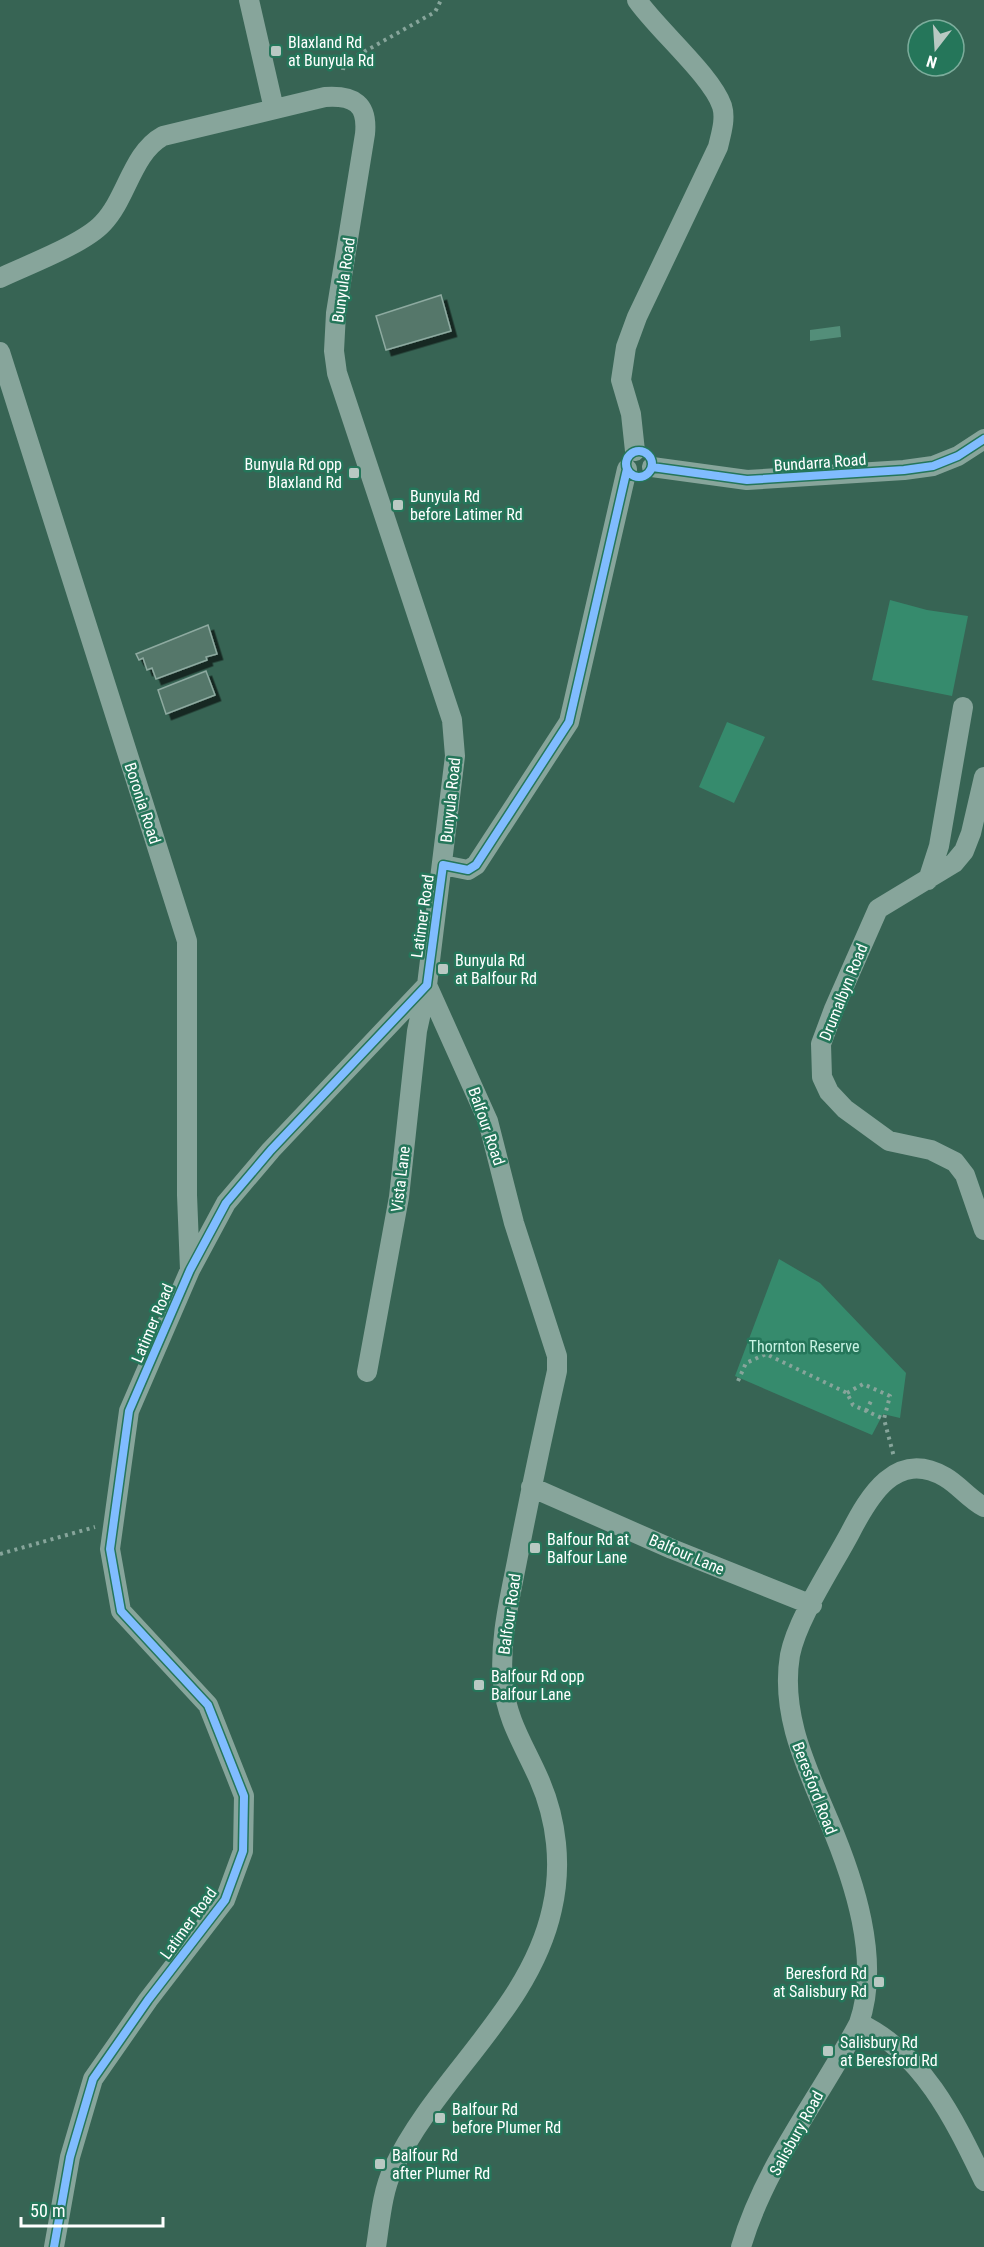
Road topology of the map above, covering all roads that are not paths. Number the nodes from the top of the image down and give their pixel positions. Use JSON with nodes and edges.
{"nodes":[{"id":1,"x":249,"y":0,"type":"edge"},
{"id":2,"x":637,"y":0,"type":"edge"},
{"id":3,"x":274,"y":109,"type":"junction"},
{"id":4,"x":0,"y":278,"type":"edge"},
{"id":5,"x":0,"y":352,"type":"edge"},
{"id":6,"x":984,"y":439,"type":"edge"},
{"id":7,"x":636,"y":451,"type":"junction"},
{"id":8,"x":652,"y":467,"type":"junction"},
{"id":9,"x":627,"y":469,"type":"junction"},
{"id":10,"x":963,"y":707,"type":"dead end"},
{"id":11,"x":984,"y":777,"type":"edge"},
{"id":12,"x":443,"y":866,"type":"junction"},
{"id":13,"x":928,"y":880,"type":"junction"},
{"id":14,"x":427,"y":985,"type":"junction"},
{"id":15,"x":984,"y":1230,"type":"edge"},
{"id":16,"x":190,"y":1270,"type":"junction"},
{"id":17,"x":367,"y":1372,"type":"dead end"},
{"id":18,"x":531,"y":1487,"type":"junction"},
{"id":19,"x":984,"y":1507,"type":"edge"},
{"id":20,"x":812,"y":1605,"type":"junction"},
{"id":21,"x":859,"y":2023,"type":"junction"},
{"id":22,"x":984,"y":2181,"type":"edge"},
{"id":23,"x":54,"y":2247,"type":"edge"},
{"id":24,"x":376,"y":2247,"type":"edge"},
{"id":25,"x":741,"y":2247,"type":"edge"}],
"edges":[{"from":1,"to":3,"type":"street"},
{"from":2,"to":7,"type":"street"},
{"from":3,"to":4,"type":"street","name":"Bunyula Road"},
{"from":3,"to":12,"type":"street","name":"Bunyula Road"},
{"from":5,"to":16,"type":"street","name":"Boronia Road"},
{"from":6,"to":8,"type":"street","name":"Bundarra Road"},
{"from":7,"to":8,"type":"street"},
{"from":7,"to":9,"type":"street"},
{"from":8,"to":9,"type":"street"},
{"from":9,"to":12,"type":"street","name":"Latimer Road"},
{"from":10,"to":13,"type":"street"},
{"from":11,"to":13,"type":"street","name":"Drumalbyn Road"},
{"from":12,"to":14,"type":"street","name":"Latimer Road"},
{"from":13,"to":15,"type":"street","name":"Drumalbyn Road"},
{"from":14,"to":16,"type":"street","name":"Latimer Road"},
{"from":14,"to":17,"type":"street","name":"Vista Lane"},
{"from":14,"to":18,"type":"street","name":"Balfour Road"},
{"from":16,"to":23,"type":"street","name":"Latimer Road"},
{"from":18,"to":20,"type":"street","name":"Balfour Lane"},
{"from":18,"to":24,"type":"street","name":"Balfour Road"},
{"from":19,"to":20,"type":"street","name":"Beresford Road"},
{"from":20,"to":21,"type":"street","name":"Beresford Road"},
{"from":21,"to":22,"type":"street"},
{"from":21,"to":25,"type":"street","name":"Salisbury Road"}]}
